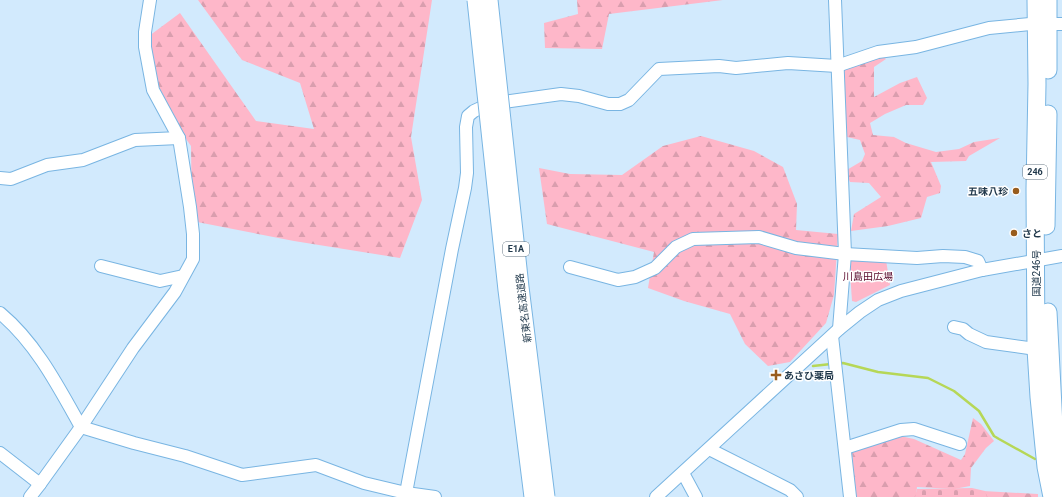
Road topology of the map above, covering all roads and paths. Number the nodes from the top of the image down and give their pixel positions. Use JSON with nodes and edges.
{"nodes":[{"id":1,"x":150,"y":0,"type":"edge"},
{"id":2,"x":476,"y":0,"type":"edge"},
{"id":3,"x":489,"y":0,"type":"edge"},
{"id":4,"x":836,"y":0,"type":"edge"},
{"id":5,"x":1036,"y":0,"type":"edge"},
{"id":6,"x":1048,"y":0,"type":"edge"},
{"id":7,"x":1049,"y":24,"type":"edge"},
{"id":8,"x":837,"y":66,"type":"junction"},
{"id":9,"x":179,"y":138,"type":"junction"},
{"id":10,"x":0,"y":178,"type":"edge"},
{"id":11,"x":846,"y":254,"type":"junction"},
{"id":12,"x":1048,"y":259,"type":"edge"},
{"id":13,"x":101,"y":266,"type":"dead end"},
{"id":14,"x":570,"y":267,"type":"dead end"},
{"id":15,"x":982,"y":270,"type":"junction"},
{"id":16,"x":183,"y":276,"type":"junction"},
{"id":17,"x":0,"y":313,"type":"edge"},
{"id":18,"x":954,"y":327,"type":"dead end"},
{"id":19,"x":835,"y":333,"type":"junction"},
{"id":20,"x":1036,"y":349,"type":"junction"},
{"id":21,"x":81,"y":427,"type":"junction"},
{"id":22,"x":960,"y":444,"type":"dead end"},
{"id":23,"x":709,"y":448,"type":"junction"},
{"id":24,"x":845,"y":448,"type":"junction"},
{"id":25,"x":0,"y":453,"type":"edge"},
{"id":26,"x":683,"y":473,"type":"junction"},
{"id":27,"x":40,"y":484,"type":"junction"},
{"id":28,"x":1062,"y":492,"type":"edge"},
{"id":29,"x":406,"y":494,"type":"junction"},
{"id":30,"x":30,"y":497,"type":"edge"},
{"id":31,"x":435,"y":497,"type":"edge"},
{"id":32,"x":533,"y":497,"type":"edge"},
{"id":33,"x":546,"y":497,"type":"edge"},
{"id":34,"x":656,"y":497,"type":"edge"},
{"id":35,"x":696,"y":497,"type":"edge"},
{"id":36,"x":797,"y":497,"type":"edge"},
{"id":37,"x":850,"y":497,"type":"edge"},
{"id":38,"x":1052,"y":497,"type":"edge"}],
"edges":[{"from":1,"to":9,"type":"street"},
{"from":2,"to":32,"type":"highway","name":"新東名高速道路","number":"E1A","bridge":true},
{"from":3,"to":33,"type":"highway","name":"新東名高速道路","number":"E1A","bridge":true},
{"from":4,"to":8,"type":"street"},
{"from":5,"to":7,"type":"highway","name":"国道246号","number":"246"},
{"from":6,"to":7,"type":"highway","name":"国道246号","number":"246"},
{"from":7,"to":8,"type":"street"},
{"from":7,"to":12,"type":"highway","name":"国道246号","number":"246"},
{"from":8,"to":11,"type":"street"},
{"from":8,"to":29,"type":"street"},
{"from":9,"to":10,"type":"street"},
{"from":9,"to":16,"type":"street"},
{"from":11,"to":14,"type":"street"},
{"from":11,"to":15,"type":"street"},
{"from":11,"to":19,"type":"street"},
{"from":12,"to":15,"type":"street"},
{"from":12,"to":20,"type":"highway","name":"国道246号","number":"246"},
{"from":12,"to":28,"type":"highway","name":"国道246号","number":"246"},
{"from":13,"to":16,"type":"street"},
{"from":15,"to":19,"type":"street"},
{"from":16,"to":21,"type":"street"},
{"from":17,"to":21,"type":"street"},
{"from":18,"to":20,"type":"street"},
{"from":19,"to":23,"type":"street"},
{"from":19,"to":24,"type":"street"},
{"from":20,"to":38,"type":"highway","name":"国道246号","number":"246"},
{"from":21,"to":27,"type":"street"},
{"from":21,"to":29,"type":"street"},
{"from":22,"to":24,"type":"street"},
{"from":23,"to":26,"type":"street"},
{"from":23,"to":36,"type":"street"},
{"from":24,"to":37,"type":"street"},
{"from":25,"to":27,"type":"street"},
{"from":26,"to":34,"type":"street"},
{"from":26,"to":35,"type":"street"},
{"from":27,"to":30,"type":"street"},
{"from":29,"to":31,"type":"street"}]}
